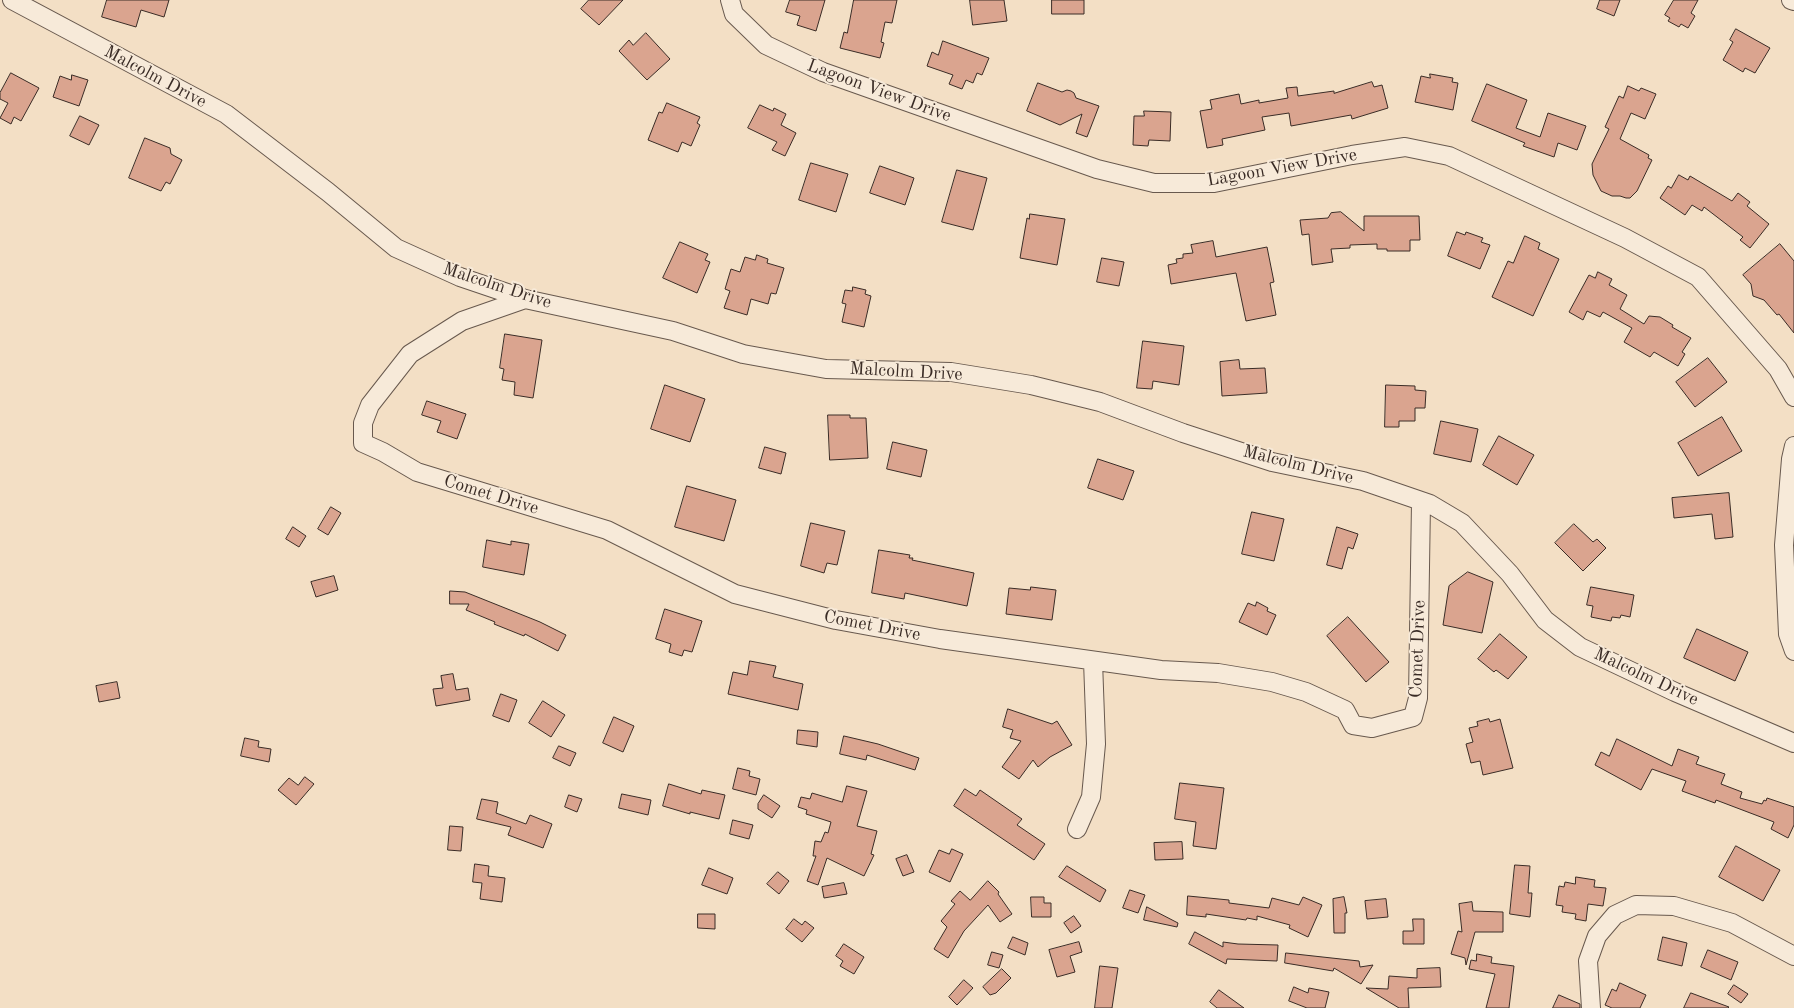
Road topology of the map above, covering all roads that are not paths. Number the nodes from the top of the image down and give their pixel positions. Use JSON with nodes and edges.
{"nodes":[{"id":1,"x":12,"y":0,"type":"edge"},
{"id":2,"x":730,"y":0,"type":"edge"},
{"id":3,"x":525,"y":299,"type":"junction"},
{"id":4,"x":1794,"y":397,"type":"edge"},
{"id":5,"x":1794,"y":446,"type":"edge"},
{"id":6,"x":1421,"y":502,"type":"junction"},
{"id":7,"x":1794,"y":651,"type":"edge"},
{"id":8,"x":1093,"y":661,"type":"junction"},
{"id":9,"x":1794,"y":743,"type":"edge"},
{"id":10,"x":1077,"y":829,"type":"dead end"},
{"id":11,"x":1794,"y":956,"type":"edge"},
{"id":12,"x":1591,"y":1008,"type":"edge"}],
"edges":[{"from":1,"to":3,"type":"street","name":"Malcolm Drive"},
{"from":2,"to":4,"type":"street","name":"Lagoon View Drive"},
{"from":3,"to":6,"type":"street","name":"Malcolm Drive"},
{"from":3,"to":8,"type":"street","name":"Comet Drive"},
{"from":5,"to":7,"type":"street"},
{"from":6,"to":8,"type":"street","name":"Comet Drive"},
{"from":6,"to":9,"type":"street","name":"Malcolm Drive"},
{"from":8,"to":10,"type":"street"},
{"from":11,"to":12,"type":"street"}]}
